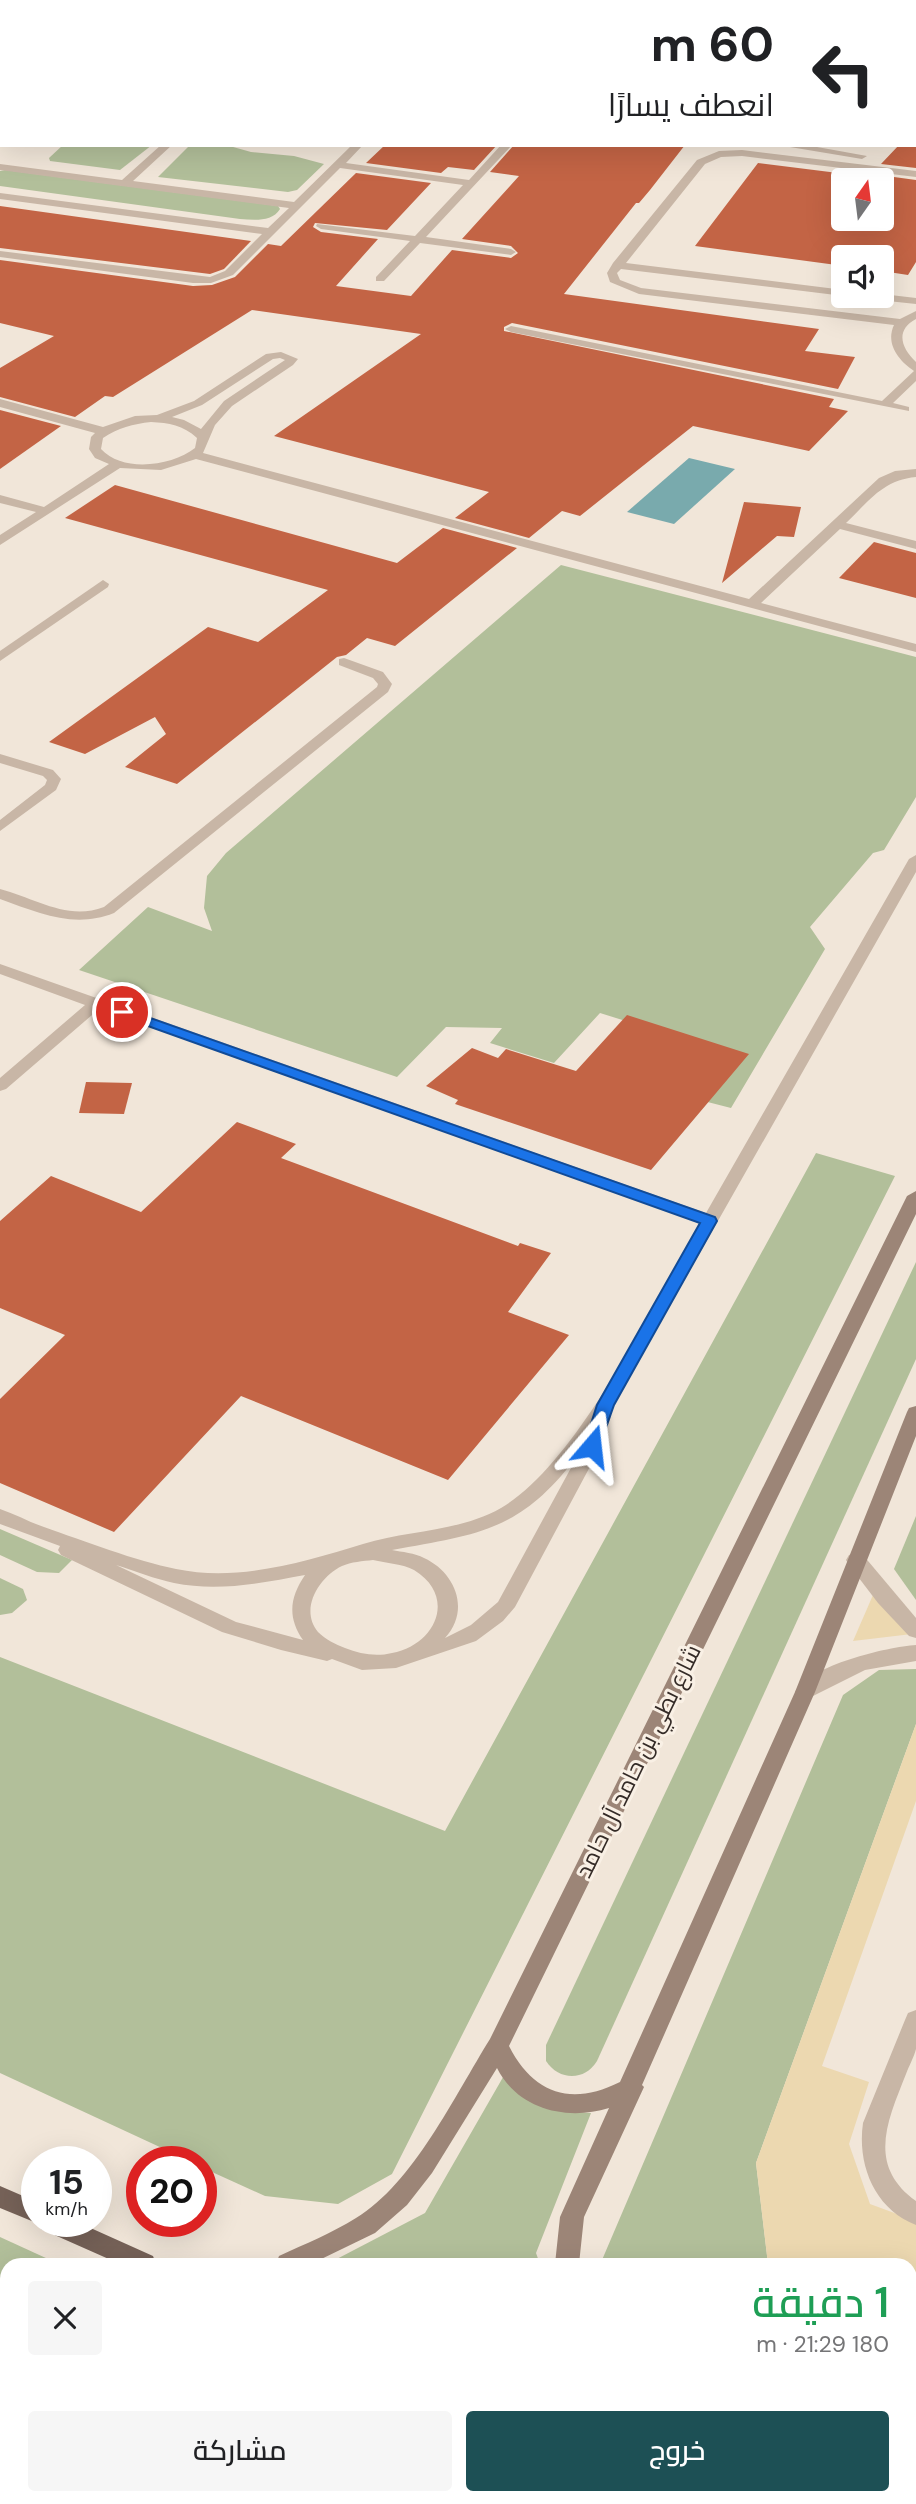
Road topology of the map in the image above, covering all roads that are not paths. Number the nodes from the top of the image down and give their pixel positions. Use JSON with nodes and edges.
{"nodes":[{"id":1,"x":165,"y":147,"type":"edge"},
{"id":2,"x":356,"y":147,"type":"edge"},
{"id":3,"x":506,"y":147,"type":"edge"},
{"id":4,"x":798,"y":147,"type":"edge"},
{"id":5,"x":916,"y":163,"type":"edge"},
{"id":6,"x":340,"y":165,"type":"junction"},
{"id":7,"x":0,"y":166,"type":"edge"},
{"id":8,"x":916,"y":174,"type":"edge"},
{"id":9,"x":125,"y":183,"type":"junction"},
{"id":10,"x":471,"y":183,"type":"junction"},
{"id":11,"x":0,"y":196,"type":"edge"},
{"id":12,"x":298,"y":206,"type":"junction"},
{"id":13,"x":321,"y":226,"type":"dead end"},
{"id":14,"x":271,"y":232,"type":"junction"},
{"id":15,"x":418,"y":239,"type":"junction"},
{"id":16,"x":511,"y":252,"type":"dead end"},
{"id":17,"x":0,"y":254,"type":"edge"},
{"id":18,"x":617,"y":265,"type":"junction"},
{"id":19,"x":380,"y":279,"type":"dead end"},
{"id":20,"x":831,"y":291,"type":"edge"},
{"id":21,"x":894,"y":299,"type":"edge"},
{"id":22,"x":916,"y":301,"type":"edge"},
{"id":23,"x":916,"y":314,"type":"edge"},
{"id":24,"x":901,"y":323,"type":"junction"},
{"id":25,"x":511,"y":329,"type":"dead end"},
{"id":26,"x":916,"y":368,"type":"edge"},
{"id":27,"x":916,"y":374,"type":"edge"},
{"id":28,"x":895,"y":394,"type":"junction"},
{"id":29,"x":916,"y":397,"type":"edge"},
{"id":30,"x":0,"y":403,"type":"edge"},
{"id":31,"x":885,"y":405,"type":"junction"},
{"id":32,"x":905,"y":409,"type":"dead end"},
{"id":33,"x":153,"y":419,"type":"junction"},
{"id":34,"x":103,"y":431,"type":"junction"},
{"id":35,"x":203,"y":437,"type":"junction"},
{"id":36,"x":195,"y":455,"type":"junction"},
{"id":37,"x":118,"y":464,"type":"junction"},
{"id":38,"x":916,"y":473,"type":"edge"},
{"id":39,"x":0,"y":499,"type":"edge"},
{"id":40,"x":45,"y":511,"type":"junction"},
{"id":41,"x":837,"y":524,"type":"junction"},
{"id":42,"x":0,"y":541,"type":"edge"},
{"id":43,"x":916,"y":545,"type":"edge"},
{"id":44,"x":103,"y":584,"type":"dead end"},
{"id":45,"x":753,"y":603,"type":"junction"},
{"id":46,"x":916,"y":648,"type":"edge"},
{"id":47,"x":0,"y":657,"type":"edge"},
{"id":48,"x":344,"y":662,"type":"dead end"},
{"id":49,"x":0,"y":758,"type":"edge"},
{"id":50,"x":0,"y":827,"type":"edge"},
{"id":51,"x":916,"y":859,"type":"edge"},
{"id":52,"x":0,"y":894,"type":"edge"},
{"id":53,"x":0,"y":969,"type":"edge"},
{"id":54,"x":97,"y":1003,"type":"junction"},
{"id":55,"x":0,"y":1086,"type":"edge"},
{"id":56,"x":916,"y":1196,"type":"edge"},
{"id":57,"x":710,"y":1221,"type":"junction"},
{"id":58,"x":605,"y":1405,"type":"junction"},
{"id":59,"x":916,"y":1412,"type":"edge"},
{"id":60,"x":911,"y":1432,"type":"edge"},
{"id":61,"x":0,"y":1516,"type":"edge"},
{"id":62,"x":35,"y":1531,"type":"junction"},
{"id":63,"x":352,"y":1555,"type":"junction"},
{"id":64,"x":856,"y":1560,"type":"junction"},
{"id":65,"x":333,"y":1562,"type":"junction"},
{"id":66,"x":916,"y":1630,"type":"edge"},
{"id":67,"x":418,"y":1652,"type":"junction"},
{"id":68,"x":916,"y":1653,"type":"edge"},
{"id":69,"x":335,"y":1655,"type":"junction"},
{"id":70,"x":806,"y":1692,"type":"junction"},
{"id":71,"x":916,"y":2020,"type":"edge"},
{"id":72,"x":498,"y":2046,"type":"junction"},
{"id":73,"x":632,"y":2087,"type":"junction"},
{"id":74,"x":0,"y":2197,"type":"edge"},
{"id":75,"x":21,"y":2207,"type":"edge"},
{"id":76,"x":916,"y":2214,"type":"edge"},
{"id":77,"x":85,"y":2237,"type":"edge"},
{"id":78,"x":131,"y":2258,"type":"edge"},
{"id":79,"x":300,"y":2258,"type":"edge"},
{"id":80,"x":568,"y":2258,"type":"edge"}],
"edges":[{"from":1,"to":9,"type":"street"},
{"from":2,"to":6,"type":"street"},
{"from":3,"to":10,"type":"street"},
{"from":4,"to":5,"type":"street"},
{"from":6,"to":10,"type":"street"},
{"from":6,"to":12,"type":"street"},
{"from":7,"to":9,"type":"street"},
{"from":8,"to":18,"type":"street"},
{"from":9,"to":12,"type":"street"},
{"from":10,"to":15,"type":"street"},
{"from":11,"to":14,"type":"street"},
{"from":12,"to":14,"type":"street"},
{"from":13,"to":15,"type":"street"},
{"from":14,"to":17,"type":"street"},
{"from":15,"to":16,"type":"street"},
{"from":15,"to":19,"type":"street"},
{"from":18,"to":20,"type":"street"},
{"from":18,"to":24,"type":"street"},
{"from":21,"to":22,"type":"street"},
{"from":23,"to":24,"type":"street"},
{"from":24,"to":26,"type":"street"},
{"from":25,"to":31,"type":"street"},
{"from":27,"to":28,"type":"street"},
{"from":28,"to":29,"type":"street"},
{"from":28,"to":31,"type":"street"},
{"from":30,"to":34,"type":"street"},
{"from":31,"to":32,"type":"street"},
{"from":33,"to":34,"type":"street"},
{"from":33,"to":35,"type":"street"},
{"from":33,"to":35,"type":"street"},
{"from":34,"to":37,"type":"street"},
{"from":35,"to":36,"type":"street"},
{"from":36,"to":37,"type":"street"},
{"from":36,"to":45,"type":"street"},
{"from":37,"to":40,"type":"street"},
{"from":38,"to":41,"type":"street"},
{"from":39,"to":40,"type":"street"},
{"from":40,"to":42,"type":"street"},
{"from":41,"to":43,"type":"street"},
{"from":41,"to":45,"type":"street"},
{"from":44,"to":47,"type":"street"},
{"from":45,"to":46,"type":"street"},
{"from":48,"to":52,"type":"street"},
{"from":49,"to":50,"type":"street"},
{"from":51,"to":57,"type":"street"},
{"from":53,"to":54,"type":"street"},
{"from":54,"to":55,"type":"street"},
{"from":54,"to":57,"type":"street"},
{"from":56,"to":72,"type":"street","name":"شارع بطي بن حامد آل حامد"},
{"from":57,"to":58,"type":"street"},
{"from":58,"to":63,"type":"street"},
{"from":58,"to":67,"type":"street"},
{"from":59,"to":60,"type":"street"},
{"from":60,"to":64,"type":"street"},
{"from":61,"to":62,"type":"street"},
{"from":62,"to":65,"type":"street"},
{"from":62,"to":69,"type":"street"},
{"from":63,"to":65,"type":"street"},
{"from":63,"to":67,"type":"street"},
{"from":64,"to":66,"type":"street"},
{"from":64,"to":70,"type":"street"},
{"from":65,"to":69,"type":"street"},
{"from":67,"to":69,"type":"street"},
{"from":68,"to":70,"type":"street"},
{"from":70,"to":73,"type":"street"},
{"from":71,"to":76,"type":"street"},
{"from":72,"to":73,"type":"street"},
{"from":72,"to":79,"type":"street","name":"شارع بطي بن حامد آل حامد"},
{"from":73,"to":80,"type":"street"},
{"from":74,"to":75,"type":"main road"},
{"from":77,"to":78,"type":"main road"}]}
